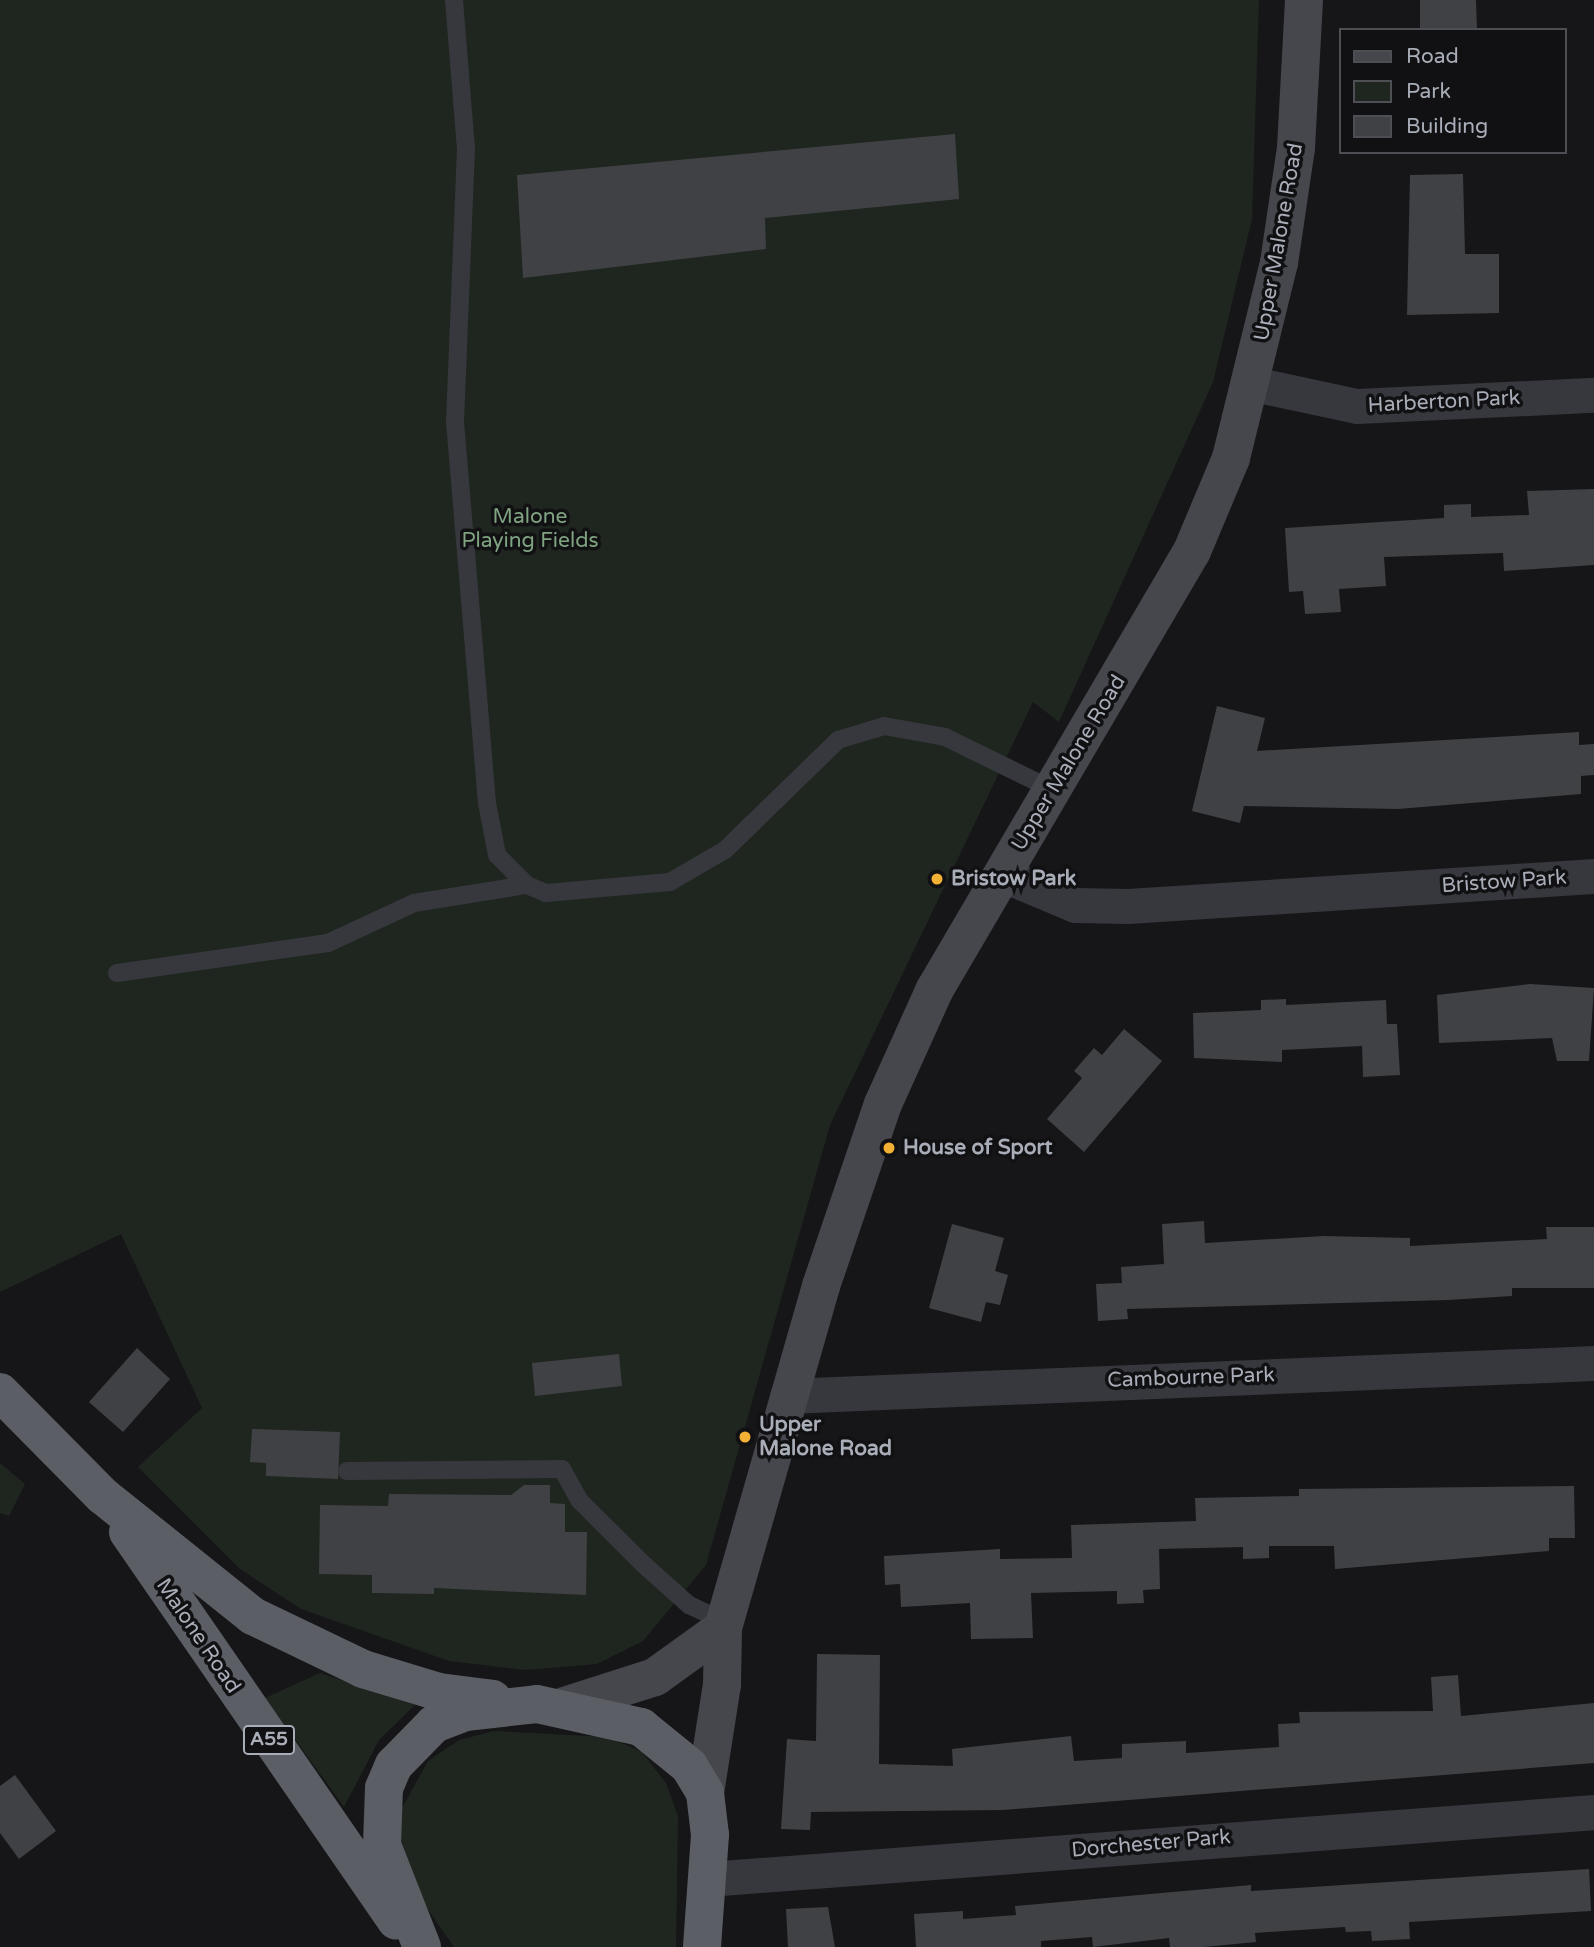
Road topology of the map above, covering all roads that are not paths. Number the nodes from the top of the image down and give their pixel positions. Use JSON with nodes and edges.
{"nodes":[{"id":1,"x":454,"y":0,"type":"edge"},
{"id":2,"x":1304,"y":0,"type":"edge"},
{"id":3,"x":1254,"y":384,"type":"junction"},
{"id":4,"x":1594,"y":394,"type":"edge"},
{"id":5,"x":1053,"y":790,"type":"junction"},
{"id":6,"x":1001,"y":874,"type":"junction"},
{"id":7,"x":1594,"y":876,"type":"edge"},
{"id":8,"x":527,"y":885,"type":"junction"},
{"id":9,"x":117,"y":973,"type":"dead end"},
{"id":10,"x":1594,"y":1363,"type":"edge"},
{"id":11,"x":0,"y":1392,"type":"edge"},
{"id":12,"x":788,"y":1396,"type":"junction"},
{"id":13,"x":347,"y":1471,"type":"dead end"},
{"id":14,"x":103,"y":1496,"type":"junction"},
{"id":15,"x":724,"y":1625,"type":"junction"},
{"id":16,"x":551,"y":1705,"type":"junction"},
{"id":17,"x":705,"y":1793,"type":"junction"},
{"id":18,"x":1594,"y":1812,"type":"edge"},
{"id":19,"x":708,"y":1879,"type":"junction"},
{"id":20,"x":705,"y":1942,"type":"edge"},
{"id":21,"x":415,"y":1947,"type":"edge"},
{"id":22,"x":422,"y":1947,"type":"edge"}],
"edges":[{"from":1,"to":8,"type":"lane"},
{"from":2,"to":3,"type":"main road","name":"Upper Malone Road"},
{"from":3,"to":4,"type":"street","name":"Harberton Park"},
{"from":3,"to":5,"type":"main road","name":"Upper Malone Road"},
{"from":5,"to":6,"type":"main road","name":"Upper Malone Road"},
{"from":5,"to":8,"type":"lane"},
{"from":6,"to":7,"type":"street","name":"Bristow Park"},
{"from":6,"to":12,"type":"main road","name":"Upper Malone Road"},
{"from":8,"to":9,"type":"lane"},
{"from":10,"to":12,"type":"street","name":"Cambourne Park"},
{"from":11,"to":14,"type":"highway","name":"Malone Road","number":"A55"},
{"from":12,"to":15,"type":"main road","name":"Upper Malone Road"},
{"from":13,"to":15,"type":"lane"},
{"from":14,"to":16,"type":"highway","name":"Malone Road","number":"A55"},
{"from":14,"to":21,"type":"highway","name":"Malone Road","number":"A55"},
{"from":15,"to":16,"type":"main road"},
{"from":15,"to":17,"type":"main road","name":"Upper Malone Road"},
{"from":16,"to":17,"type":"highway","number":"A55"},
{"from":16,"to":22,"type":"highway","number":"A55"},
{"from":17,"to":19,"type":"highway"},
{"from":18,"to":19,"type":"street","name":"Dorchester Park"},
{"from":19,"to":20,"type":"highway"}]}
